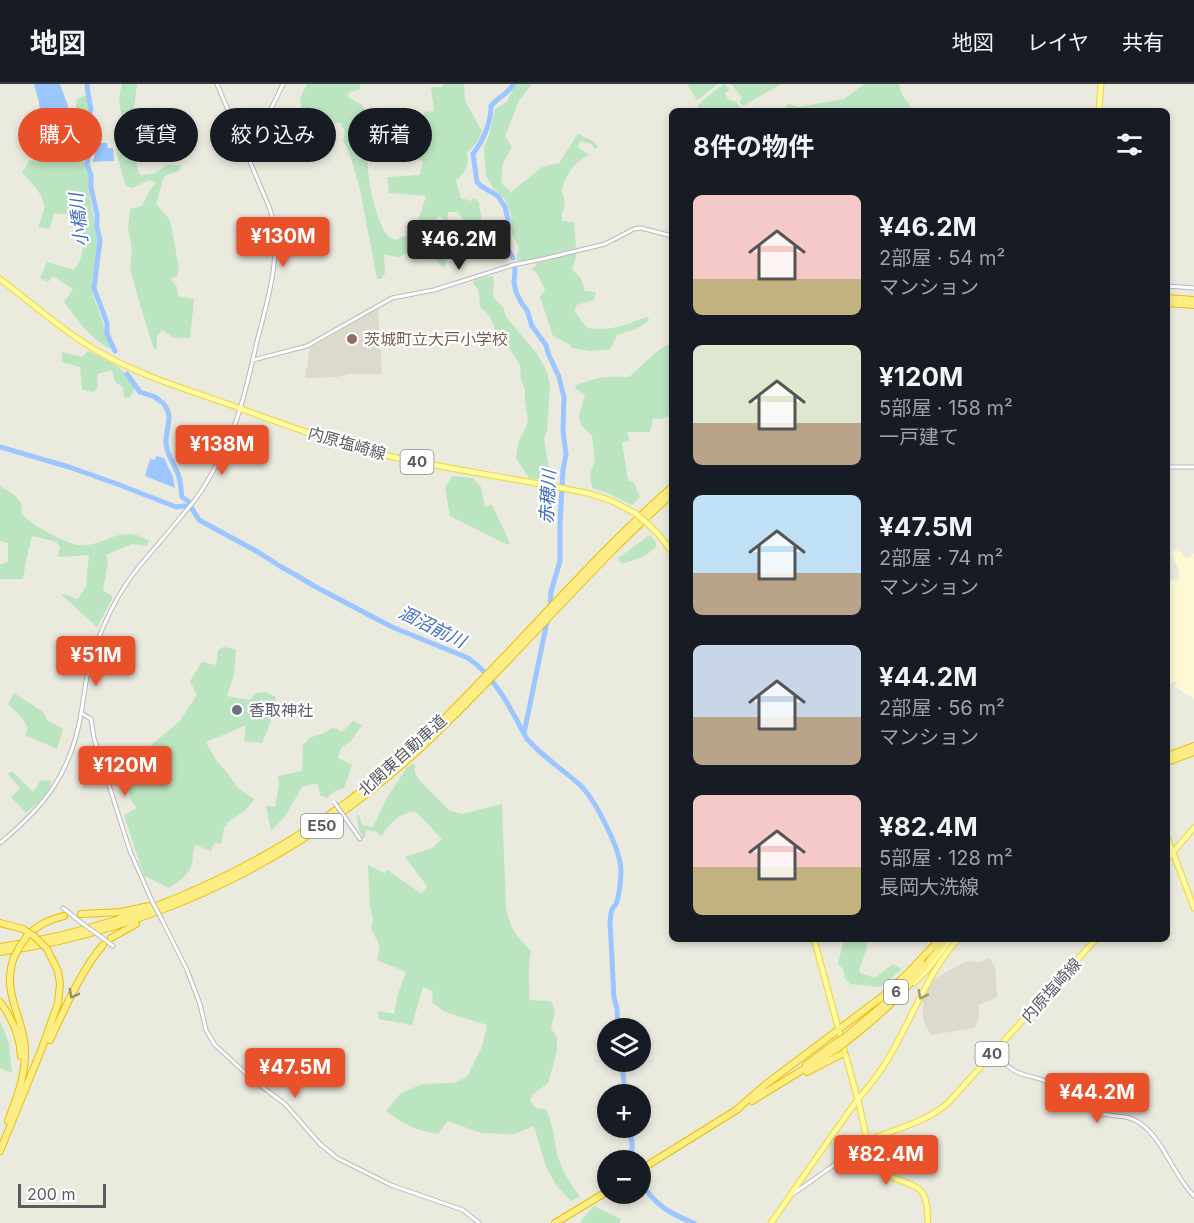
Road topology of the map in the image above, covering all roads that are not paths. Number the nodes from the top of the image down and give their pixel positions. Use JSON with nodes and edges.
{"nodes":[{"id":1,"x":218,"y":84,"type":"edge"},
{"id":2,"x":283,"y":84,"type":"edge"},
{"id":3,"x":1101,"y":84,"type":"edge"},
{"id":4,"x":228,"y":108,"type":"edge"},
{"id":5,"x":271,"y":108,"type":"edge"},
{"id":6,"x":1099,"y":108,"type":"edge"},
{"id":7,"x":250,"y":162,"type":"edge"},
{"id":8,"x":669,"y":235,"type":"edge"},
{"id":9,"x":0,"y":279,"type":"edge"},
{"id":10,"x":1170,"y":286,"type":"edge"},
{"id":11,"x":1194,"y":288,"type":"edge"},
{"id":12,"x":1170,"y":298,"type":"edge"},
{"id":13,"x":1194,"y":300,"type":"edge"},
{"id":14,"x":1170,"y":303,"type":"edge"},
{"id":15,"x":1194,"y":305,"type":"edge"},
{"id":16,"x":253,"y":360,"type":"junction"},
{"id":17,"x":240,"y":409,"type":"junction"},
{"id":18,"x":1170,"y":467,"type":"edge"},
{"id":19,"x":1194,"y":467,"type":"edge"},
{"id":20,"x":669,"y":490,"type":"edge"},
{"id":21,"x":669,"y":497,"type":"edge"},
{"id":22,"x":669,"y":548,"type":"edge"},
{"id":23,"x":557,"y":605,"type":"junction"},
{"id":24,"x":81,"y":713,"type":"junction"},
{"id":25,"x":426,"y":739,"type":"junction"},
{"id":26,"x":1194,"y":746,"type":"edge"},
{"id":27,"x":1194,"y":752,"type":"edge"},
{"id":28,"x":1170,"y":755,"type":"edge"},
{"id":29,"x":1170,"y":761,"type":"edge"},
{"id":30,"x":334,"y":802,"type":"dead end"},
{"id":31,"x":1194,"y":828,"type":"edge"},
{"id":32,"x":360,"y":839,"type":"dead end"},
{"id":33,"x":0,"y":843,"type":"edge"},
{"id":34,"x":1170,"y":847,"type":"edge"},
{"id":35,"x":1172,"y":853,"type":"junction"},
{"id":36,"x":1170,"y":855,"type":"edge"},
{"id":37,"x":215,"y":882,"type":"junction"},
{"id":38,"x":204,"y":892,"type":"junction"},
{"id":39,"x":63,"y":908,"type":"dead end"},
{"id":40,"x":1194,"y":908,"type":"edge"},
{"id":41,"x":81,"y":915,"type":"dead end"},
{"id":42,"x":64,"y":916,"type":"dead end"},
{"id":43,"x":0,"y":923,"type":"edge"},
{"id":44,"x":111,"y":938,"type":"dead end"},
{"id":45,"x":815,"y":942,"type":"edge"},
{"id":46,"x":938,"y":942,"type":"edge"},
{"id":47,"x":939,"y":942,"type":"edge"},
{"id":48,"x":939,"y":942,"type":"edge"},
{"id":49,"x":949,"y":942,"type":"edge"},
{"id":50,"x":954,"y":942,"type":"edge"},
{"id":51,"x":1093,"y":942,"type":"edge"},
{"id":52,"x":103,"y":945,"type":"dead end"},
{"id":53,"x":113,"y":946,"type":"dead end"},
{"id":54,"x":0,"y":947,"type":"edge"},
{"id":55,"x":0,"y":952,"type":"edge"},
{"id":56,"x":0,"y":1002,"type":"edge"},
{"id":57,"x":888,"y":1007,"type":"junction"},
{"id":58,"x":838,"y":1030,"type":"junction"},
{"id":59,"x":845,"y":1039,"type":"junction"},
{"id":60,"x":844,"y":1053,"type":"junction"},
{"id":61,"x":994,"y":1053,"type":"junction"},
{"id":62,"x":857,"y":1101,"type":"junction"},
{"id":63,"x":14,"y":1110,"type":"junction"},
{"id":64,"x":735,"y":1111,"type":"junction"},
{"id":65,"x":868,"y":1141,"type":"junction"},
{"id":66,"x":0,"y":1143,"type":"edge"},
{"id":67,"x":0,"y":1150,"type":"edge"},
{"id":68,"x":651,"y":1163,"type":"edge"},
{"id":69,"x":802,"y":1184,"type":"junction"},
{"id":70,"x":1194,"y":1196,"type":"edge"},
{"id":71,"x":597,"y":1197,"type":"edge"},
{"id":72,"x":570,"y":1214,"type":"junction"},
{"id":73,"x":479,"y":1223,"type":"edge"},
{"id":74,"x":550,"y":1223,"type":"edge"},
{"id":75,"x":555,"y":1223,"type":"edge"},
{"id":76,"x":771,"y":1223,"type":"edge"},
{"id":77,"x":928,"y":1223,"type":"edge"}],
"edges":[{"from":1,"to":4,"type":"street"},
{"from":2,"to":5,"type":"street"},
{"from":3,"to":6,"type":"main road"},
{"from":7,"to":16,"type":"street"},
{"from":8,"to":16,"type":"street"},
{"from":9,"to":17,"type":"main road","name":"内原塩崎線","number":"40"},
{"from":10,"to":11,"type":"street"},
{"from":12,"to":13,"type":"highway"},
{"from":14,"to":15,"type":"highway"},
{"from":16,"to":17,"type":"street"},
{"from":17,"to":22,"type":"main road","name":"内原塩崎線","number":"40","bridge":true},
{"from":17,"to":24,"type":"street"},
{"from":18,"to":19,"type":"street"},
{"from":20,"to":23,"type":"highway","name":"北関東自動車道","number":"E50"},
{"from":21,"to":23,"type":"highway","name":"北関東自動車道","number":"E50"},
{"from":23,"to":25,"type":"highway","name":"北関東自動車道","number":"E50"},
{"from":24,"to":33,"type":"street"},
{"from":24,"to":73,"type":"street","bridge":true},
{"from":25,"to":37,"type":"highway","name":"北関東自動車道","number":"E50"},
{"from":25,"to":38,"type":"highway","name":"北関東自動車道","number":"E50"},
{"from":26,"to":28,"type":"highway"},
{"from":27,"to":29,"type":"highway"},
{"from":30,"to":32,"type":"street","bridge":true},
{"from":31,"to":35,"type":"main road"},
{"from":34,"to":35,"type":"main road"},
{"from":35,"to":36,"type":"main road"},
{"from":35,"to":40,"type":"main road"},
{"from":37,"to":41,"type":"highway"},
{"from":37,"to":54,"type":"highway","name":"北関東自動車道","number":"E50"},
{"from":38,"to":44,"type":"highway"},
{"from":38,"to":55,"type":"highway","name":"北関東自動車道","number":"E50"},
{"from":39,"to":53,"type":"street","bridge":true},
{"from":42,"to":63,"type":"highway","bridge":true},
{"from":43,"to":63,"type":"highway","bridge":true},
{"from":45,"to":58,"type":"main road"},
{"from":46,"to":58,"type":"highway"},
{"from":47,"to":57,"type":"highway","number":"6"},
{"from":48,"to":59,"type":"highway","number":"6"},
{"from":49,"to":57,"type":"main road"},
{"from":50,"to":62,"type":"main road","one_way":true},
{"from":51,"to":61,"type":"main road","name":"内原塩崎線","number":"40"},
{"from":52,"to":63,"type":"highway","one_way":true},
{"from":56,"to":63,"type":"highway"},
{"from":57,"to":59,"type":"highway","number":"6"},
{"from":58,"to":60,"type":"main road"},
{"from":58,"to":64,"type":"highway"},
{"from":59,"to":64,"type":"highway","number":"6","bridge":true},
{"from":60,"to":62,"type":"main road"},
{"from":60,"to":64,"type":"highway"},
{"from":61,"to":65,"type":"main road","name":"内原塩崎線","number":"40"},
{"from":61,"to":70,"type":"street"},
{"from":62,"to":65,"type":"main road"},
{"from":62,"to":69,"type":"main road"},
{"from":63,"to":66,"type":"highway"},
{"from":63,"to":67,"type":"highway"},
{"from":64,"to":68,"type":"highway","number":"6"},
{"from":65,"to":69,"type":"street"},
{"from":65,"to":77,"type":"main road"},
{"from":69,"to":76,"type":"main road"},
{"from":71,"to":72,"type":"highway"},
{"from":72,"to":74,"type":"highway"},
{"from":72,"to":75,"type":"highway"}]}
